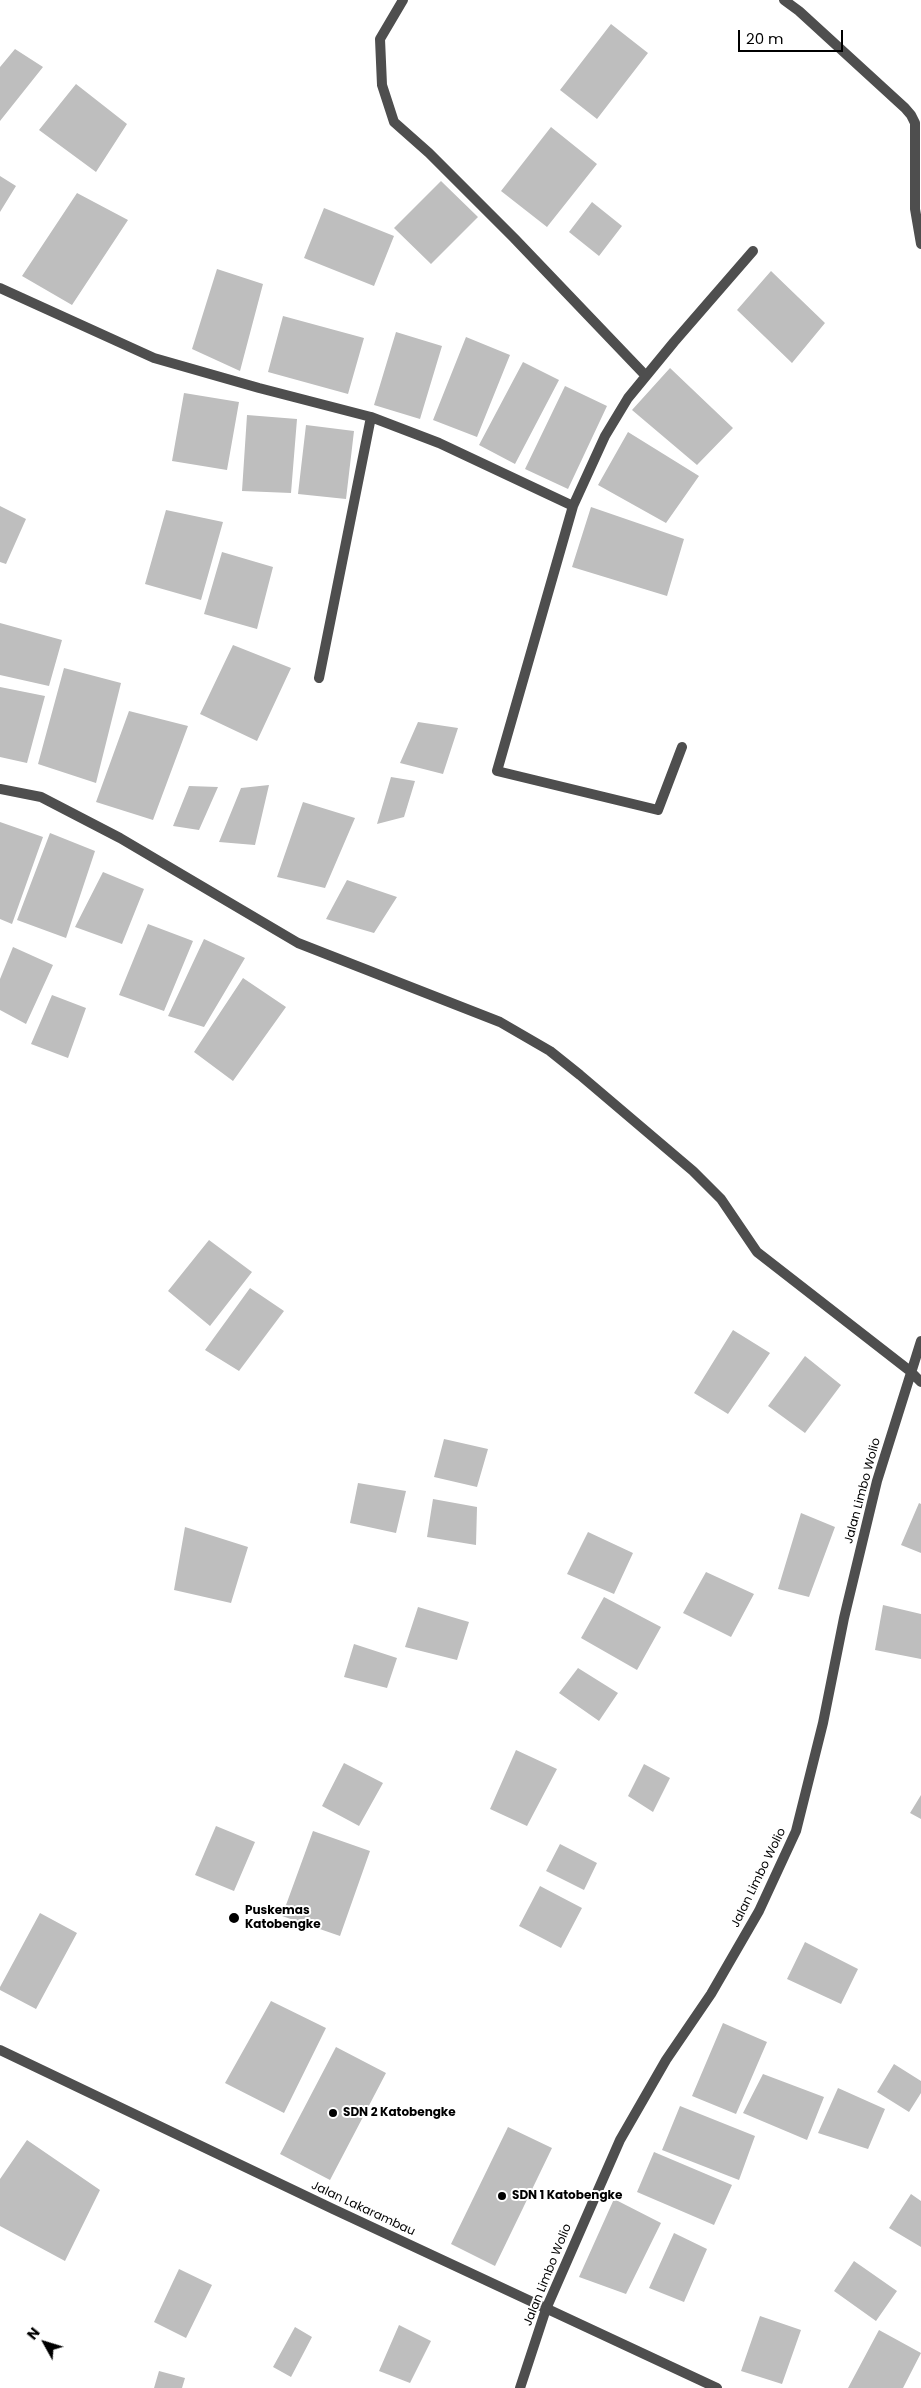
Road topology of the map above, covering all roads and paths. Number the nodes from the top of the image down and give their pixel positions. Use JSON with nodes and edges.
{"nodes":[{"id":1,"x":403,"y":0,"type":"edge"},
{"id":2,"x":784,"y":0,"type":"edge"},
{"id":3,"x":918,"y":148,"type":"edge"},
{"id":4,"x":921,"y":244,"type":"edge"},
{"id":5,"x":753,"y":251,"type":"dead end"},
{"id":6,"x":0,"y":288,"type":"edge"},
{"id":7,"x":646,"y":376,"type":"junction"},
{"id":8,"x":371,"y":417,"type":"junction"},
{"id":9,"x":573,"y":506,"type":"junction"},
{"id":10,"x":319,"y":678,"type":"dead end"},
{"id":11,"x":682,"y":747,"type":"dead end"},
{"id":12,"x":0,"y":789,"type":"edge"},
{"id":13,"x":921,"y":1341,"type":"edge"},
{"id":14,"x":910,"y":1370,"type":"junction"},
{"id":15,"x":921,"y":1382,"type":"edge"},
{"id":16,"x":0,"y":2050,"type":"edge"},
{"id":17,"x":546,"y":2309,"type":"junction"},
{"id":18,"x":520,"y":2388,"type":"edge"},
{"id":19,"x":717,"y":2388,"type":"edge"}],
"edges":[{"from":1,"to":7,"type":"street"},
{"from":2,"to":3,"type":"street"},
{"from":3,"to":4,"type":"street"},
{"from":5,"to":7,"type":"street"},
{"from":6,"to":8,"type":"street"},
{"from":7,"to":9,"type":"street"},
{"from":8,"to":9,"type":"street"},
{"from":8,"to":10,"type":"street"},
{"from":9,"to":11,"type":"street"},
{"from":12,"to":14,"type":"street"},
{"from":13,"to":14,"type":"street","name":"Jalan Limbo Wolio"},
{"from":14,"to":15,"type":"street"},
{"from":14,"to":17,"type":"street","name":"Jalan Limbo Wolio"},
{"from":16,"to":17,"type":"street","name":"Jalan Lakarambau"},
{"from":17,"to":18,"type":"street","name":"Jalan Limbo Wolio"},
{"from":17,"to":19,"type":"street","name":"Jalan Lakarambau"}]}
